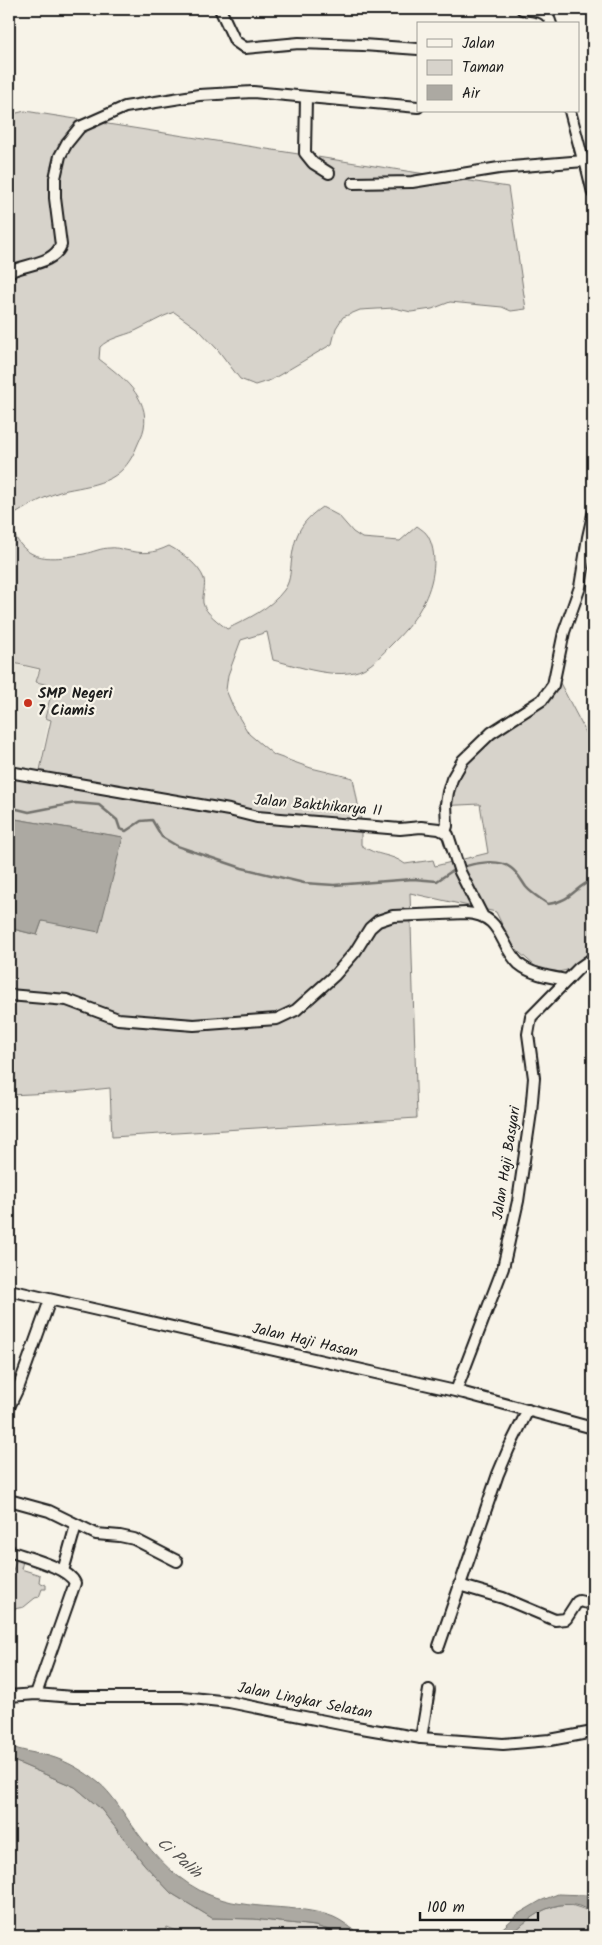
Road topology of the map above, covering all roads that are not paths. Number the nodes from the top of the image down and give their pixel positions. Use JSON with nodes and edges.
{"nodes":[{"id":1,"x":220,"y":9,"type":"edge"},
{"id":2,"x":522,"y":9,"type":"edge"},
{"id":3,"x":549,"y":16,"type":"edge"},
{"id":4,"x":417,"y":49,"type":"edge"},
{"id":5,"x":306,"y":97,"type":"junction"},
{"id":6,"x":417,"y":107,"type":"edge"},
{"id":7,"x":570,"y":112,"type":"edge"},
{"id":8,"x":588,"y":161,"type":"edge"},
{"id":9,"x":329,"y":173,"type":"dead end"},
{"id":10,"x":353,"y":183,"type":"dead end"},
{"id":11,"x":593,"y":193,"type":"edge"},
{"id":12,"x":9,"y":272,"type":"edge"},
{"id":13,"x":593,"y":515,"type":"edge"},
{"id":14,"x":9,"y":772,"type":"edge"},
{"id":15,"x":446,"y":832,"type":"junction"},
{"id":16,"x":482,"y":915,"type":"junction"},
{"id":17,"x":593,"y":958,"type":"edge"},
{"id":18,"x":567,"y":980,"type":"junction"},
{"id":19,"x":9,"y":995,"type":"edge"},
{"id":20,"x":9,"y":1290,"type":"edge"},
{"id":21,"x":50,"y":1300,"type":"junction"},
{"id":22,"x":456,"y":1391,"type":"junction"},
{"id":23,"x":9,"y":1407,"type":"edge"},
{"id":24,"x":528,"y":1410,"type":"junction"},
{"id":25,"x":593,"y":1428,"type":"edge"},
{"id":26,"x":9,"y":1500,"type":"edge"},
{"id":27,"x":76,"y":1525,"type":"junction"},
{"id":28,"x":9,"y":1551,"type":"edge"},
{"id":29,"x":177,"y":1561,"type":"dead end"},
{"id":30,"x":63,"y":1571,"type":"junction"},
{"id":31,"x":459,"y":1585,"type":"junction"},
{"id":32,"x":593,"y":1604,"type":"edge"},
{"id":33,"x":439,"y":1646,"type":"dead end"},
{"id":34,"x":429,"y":1690,"type":"dead end"},
{"id":35,"x":36,"y":1694,"type":"junction"},
{"id":36,"x":9,"y":1696,"type":"edge"},
{"id":37,"x":593,"y":1732,"type":"edge"},
{"id":38,"x":421,"y":1738,"type":"junction"}],
"edges":[{"from":1,"to":4,"type":"street"},
{"from":2,"to":3,"type":"street"},
{"from":5,"to":6,"type":"street"},
{"from":5,"to":9,"type":"street"},
{"from":5,"to":12,"type":"street"},
{"from":7,"to":8,"type":"street"},
{"from":8,"to":10,"type":"street"},
{"from":8,"to":11,"type":"street"},
{"from":13,"to":15,"type":"street"},
{"from":14,"to":15,"type":"street","name":"Jalan Bakthikarya II"},
{"from":15,"to":16,"type":"street"},
{"from":16,"to":18,"type":"street"},
{"from":16,"to":19,"type":"street"},
{"from":17,"to":18,"type":"street","name":"Jalan Haji Basyari"},
{"from":18,"to":22,"type":"street","name":"Jalan Haji Basyari"},
{"from":20,"to":21,"type":"street","name":"Jalan Haji Hasan"},
{"from":21,"to":22,"type":"street","name":"Jalan Haji Hasan"},
{"from":21,"to":23,"type":"street"},
{"from":22,"to":24,"type":"street","name":"Jalan Haji Hasan"},
{"from":24,"to":25,"type":"street","name":"Jalan Haji Hasan"},
{"from":24,"to":31,"type":"street"},
{"from":26,"to":27,"type":"street"},
{"from":27,"to":29,"type":"street"},
{"from":27,"to":30,"type":"street"},
{"from":28,"to":30,"type":"street"},
{"from":30,"to":35,"type":"street"},
{"from":31,"to":32,"type":"street"},
{"from":31,"to":33,"type":"street"},
{"from":34,"to":38,"type":"street"},
{"from":35,"to":36,"type":"street","name":"Jalan Lingkar Selatan"},
{"from":35,"to":38,"type":"street","name":"Jalan Lingkar Selatan"},
{"from":37,"to":38,"type":"street","name":"Jalan Lingkar Selatan"}]}
